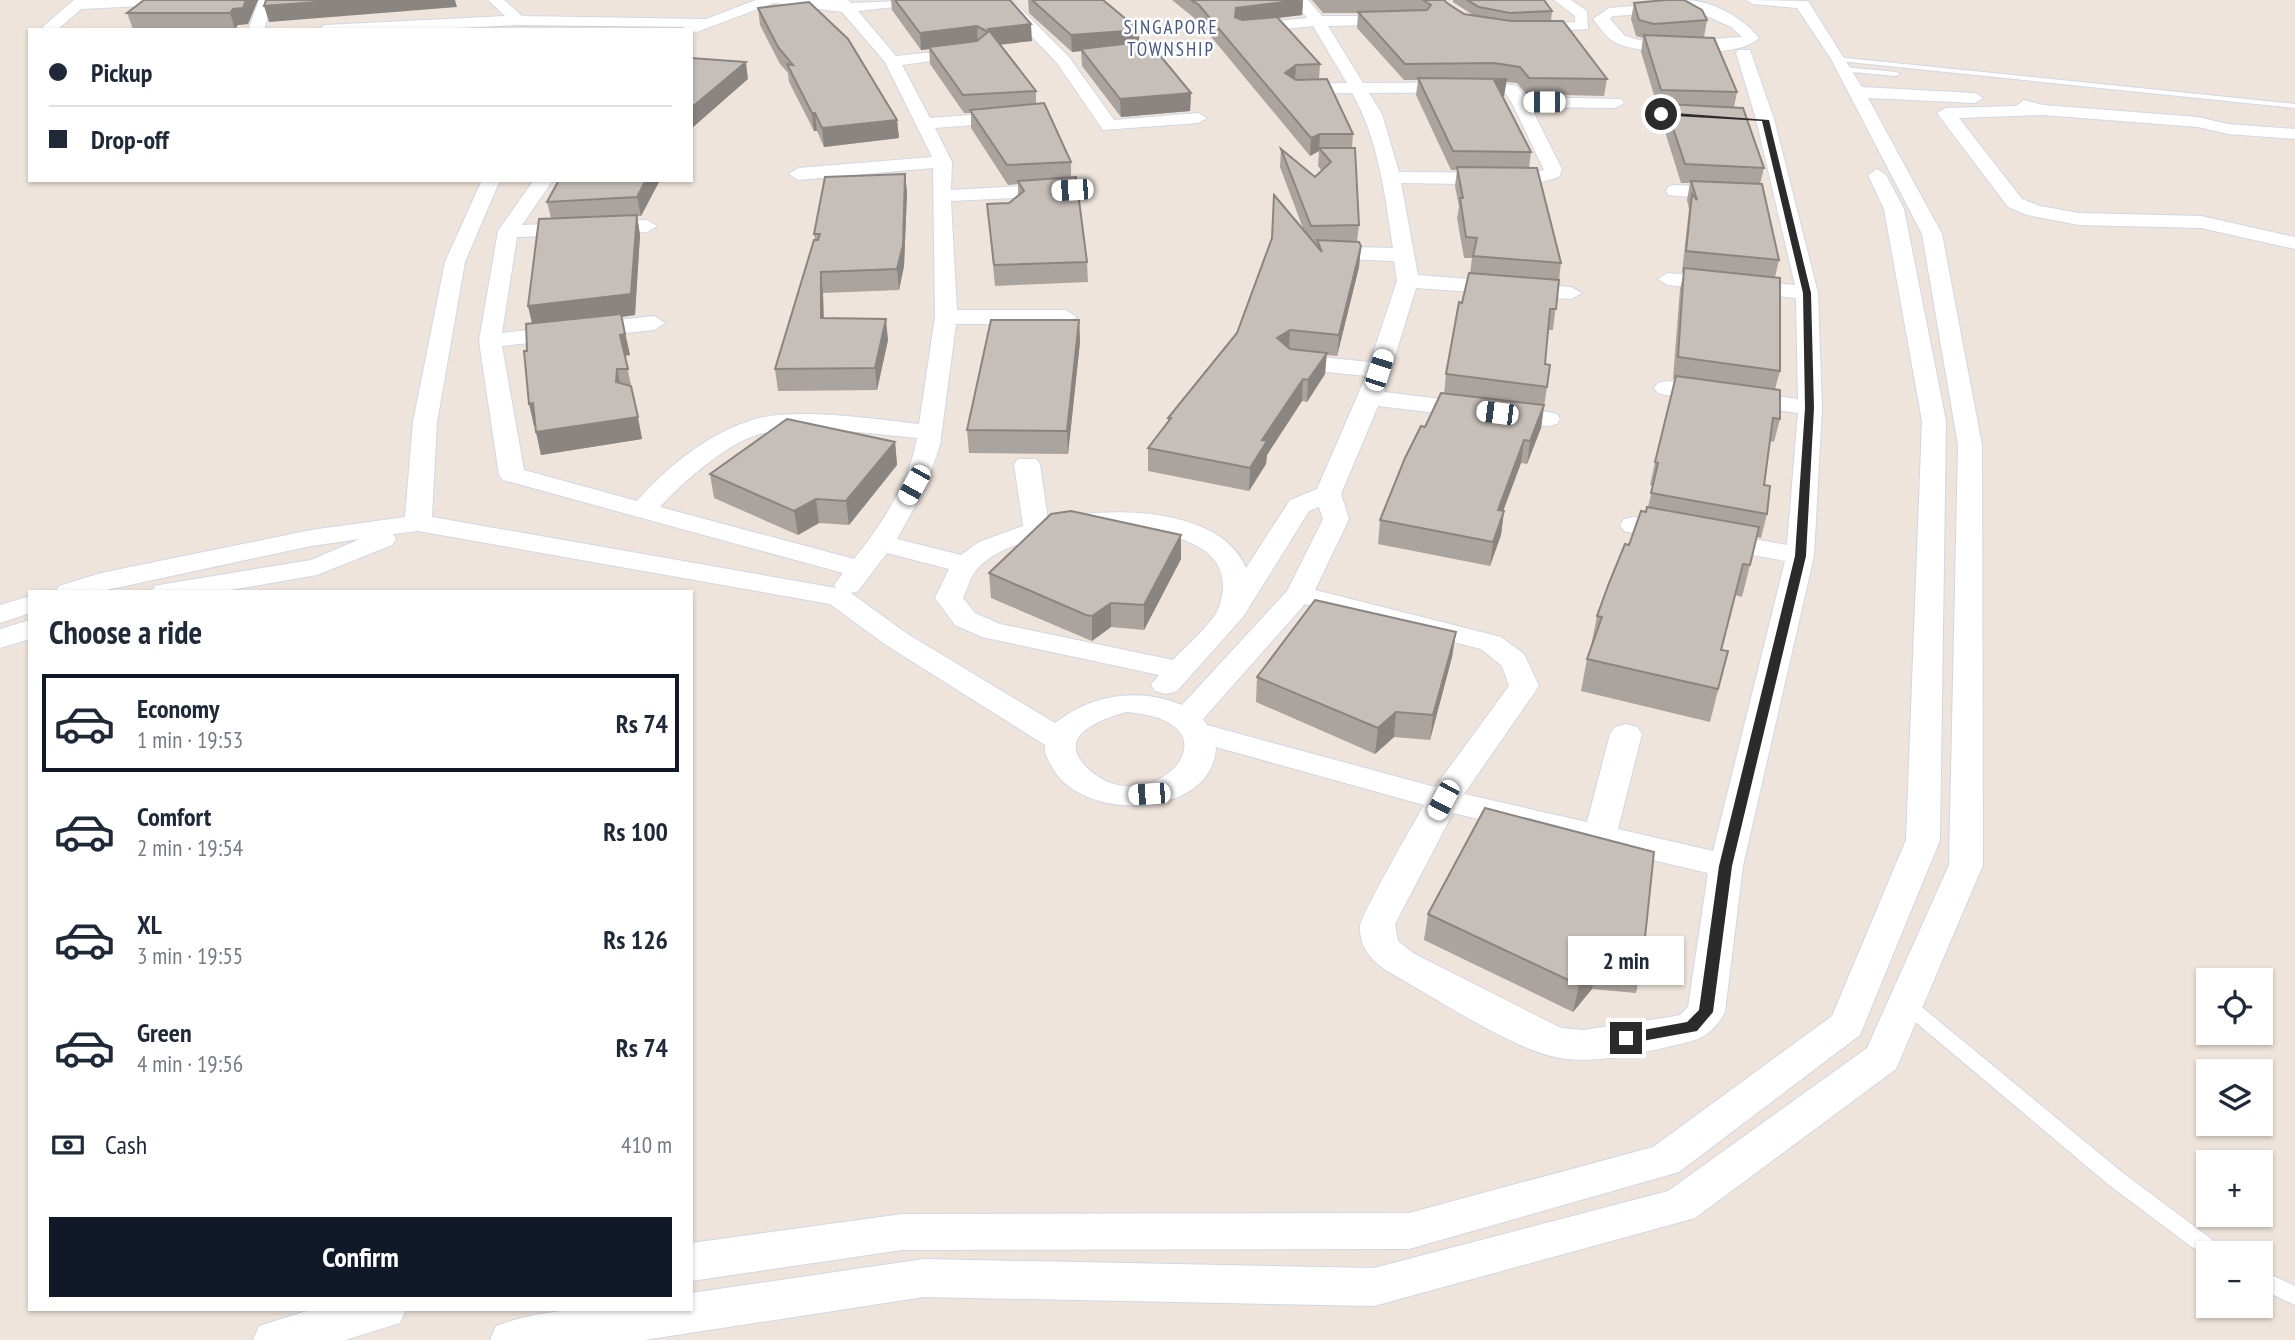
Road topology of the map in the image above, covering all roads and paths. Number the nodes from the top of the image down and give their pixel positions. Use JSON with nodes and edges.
{"nodes":[{"id":1,"x":185,"y":0,"type":"edge"},
{"id":2,"x":266,"y":0,"type":"edge"},
{"id":3,"x":495,"y":0,"type":"edge"},
{"id":4,"x":769,"y":0,"type":"edge"},
{"id":5,"x":778,"y":0,"type":"edge"},
{"id":6,"x":921,"y":0,"type":"edge"},
{"id":7,"x":1300,"y":0,"type":"edge"},
{"id":8,"x":1561,"y":0,"type":"edge"},
{"id":9,"x":134,"y":1,"type":"edge"},
{"id":10,"x":1783,"y":1,"type":"edge"},
{"id":11,"x":80,"y":2,"type":"edge"},
{"id":12,"x":1695,"y":3,"type":"edge"},
{"id":13,"x":844,"y":4,"type":"edge"},
{"id":14,"x":1014,"y":5,"type":"edge"},
{"id":15,"x":1416,"y":15,"type":"edge"},
{"id":16,"x":517,"y":20,"type":"junction"},
{"id":17,"x":1318,"y":21,"type":"junction"},
{"id":18,"x":706,"y":23,"type":"junction"},
{"id":19,"x":49,"y":28,"type":"edge"},
{"id":20,"x":257,"y":28,"type":"edge"},
{"id":21,"x":363,"y":28,"type":"edge"},
{"id":22,"x":1242,"y":28,"type":"edge"},
{"id":23,"x":693,"y":29,"type":"edge"},
{"id":24,"x":1518,"y":29,"type":"edge"},
{"id":25,"x":978,"y":50,"type":"edge"},
{"id":26,"x":1744,"y":53,"type":"dead end"},
{"id":27,"x":892,"y":61,"type":"junction"},
{"id":28,"x":1846,"y":73,"type":"junction"},
{"id":29,"x":1295,"y":89,"type":"edge"},
{"id":30,"x":1359,"y":89,"type":"junction"},
{"id":31,"x":1520,"y":102,"type":"junction"},
{"id":32,"x":1615,"y":103,"type":"dead end"},
{"id":33,"x":2295,"y":106,"type":"edge"},
{"id":34,"x":2043,"y":110,"type":"junction"},
{"id":35,"x":2295,"y":113,"type":"edge"},
{"id":36,"x":1028,"y":116,"type":"edge"},
{"id":37,"x":1198,"y":118,"type":"dead end"},
{"id":38,"x":924,"y":124,"type":"junction"},
{"id":39,"x":2295,"y":134,"type":"edge"},
{"id":40,"x":943,"y":162,"type":"junction"},
{"id":41,"x":1383,"y":165,"type":"junction"},
{"id":42,"x":798,"y":174,"type":"dead end"},
{"id":43,"x":489,"y":182,"type":"edge"},
{"id":44,"x":543,"y":182,"type":"edge"},
{"id":45,"x":1072,"y":190,"type":"edge"},
{"id":46,"x":1675,"y":191,"type":"dead end"},
{"id":47,"x":1762,"y":195,"type":"junction"},
{"id":48,"x":941,"y":196,"type":"junction"},
{"id":49,"x":647,"y":226,"type":"dead end"},
{"id":50,"x":508,"y":231,"type":"junction"},
{"id":51,"x":2295,"y":243,"type":"edge"},
{"id":52,"x":1315,"y":252,"type":"edge"},
{"id":53,"x":1403,"y":255,"type":"junction"},
{"id":54,"x":1668,"y":279,"type":"dead end"},
{"id":55,"x":1408,"y":281,"type":"junction"},
{"id":56,"x":1571,"y":293,"type":"dead end"},
{"id":57,"x":1807,"y":293,"type":"junction"},
{"id":58,"x":946,"y":317,"type":"junction"},
{"id":59,"x":1066,"y":317,"type":"edge"},
{"id":60,"x":654,"y":323,"type":"dead end"},
{"id":61,"x":490,"y":341,"type":"junction"},
{"id":62,"x":1289,"y":361,"type":"edge"},
{"id":63,"x":1379,"y":370,"type":"junction"},
{"id":64,"x":1666,"y":388,"type":"dead end"},
{"id":65,"x":1370,"y":398,"type":"junction"},
{"id":66,"x":1810,"y":408,"type":"junction"},
{"id":67,"x":1548,"y":419,"type":"dead end"},
{"id":68,"x":930,"y":432,"type":"junction"},
{"id":69,"x":1027,"y":464,"type":"dead end"},
{"id":70,"x":1328,"y":494,"type":"junction"},
{"id":71,"x":643,"y":510,"type":"junction"},
{"id":72,"x":418,"y":523,"type":"junction"},
{"id":73,"x":1633,"y":525,"type":"edge"},
{"id":74,"x":1037,"y":532,"type":"junction"},
{"id":75,"x":881,"y":543,"type":"junction"},
{"id":76,"x":1800,"y":556,"type":"junction"},
{"id":77,"x":966,"y":565,"type":"junction"},
{"id":78,"x":860,"y":569,"type":"junction"},
{"id":79,"x":75,"y":590,"type":"edge"},
{"id":80,"x":177,"y":590,"type":"edge"},
{"id":81,"x":1299,"y":594,"type":"junction"},
{"id":82,"x":839,"y":597,"type":"junction"},
{"id":83,"x":28,"y":605,"type":"edge"},
{"id":84,"x":1233,"y":611,"type":"junction"},
{"id":85,"x":0,"y":614,"type":"edge"},
{"id":86,"x":28,"y":630,"type":"edge"},
{"id":87,"x":0,"y":639,"type":"edge"},
{"id":88,"x":1180,"y":670,"type":"junction"},
{"id":89,"x":1148,"y":704,"type":"junction"},
{"id":90,"x":1192,"y":726,"type":"junction"},
{"id":91,"x":1626,"y":734,"type":"dead end"},
{"id":92,"x":1060,"y":740,"type":"junction"},
{"id":93,"x":1443,"y":800,"type":"junction"},
{"id":94,"x":1600,"y":836,"type":"junction"},
{"id":95,"x":1726,"y":866,"type":"junction"},
{"id":96,"x":1906,"y":1004,"type":"junction"},
{"id":97,"x":2199,"y":1241,"type":"edge"},
{"id":98,"x":693,"y":1262,"type":"edge"},
{"id":99,"x":2273,"y":1285,"type":"edge"},
{"id":100,"x":2295,"y":1296,"type":"edge"},
{"id":101,"x":377,"y":1311,"type":"edge"},
{"id":102,"x":275,"y":1340,"type":"edge"},
{"id":103,"x":512,"y":1340,"type":"edge"}],
"edges":[{"from":1,"to":9,"type":"street"},
{"from":2,"to":20,"type":"street"},
{"from":3,"to":16,"type":"street"},
{"from":4,"to":18,"type":"street"},
{"from":5,"to":13,"type":"street"},
{"from":6,"to":13,"type":"street"},
{"from":7,"to":17,"type":"street"},
{"from":8,"to":24,"type":"street"},
{"from":9,"to":11,"type":"street"},
{"from":10,"to":28,"type":"street"},
{"from":10,"to":98,"type":"street"},
{"from":11,"to":19,"type":"street"},
{"from":12,"to":12,"type":"street"},
{"from":13,"to":27,"type":"street"},
{"from":14,"to":37,"type":"street"},
{"from":15,"to":17,"type":"street"},
{"from":16,"to":18,"type":"street"},
{"from":16,"to":21,"type":"street"},
{"from":17,"to":22,"type":"street"},
{"from":17,"to":30,"type":"street"},
{"from":18,"to":23,"type":"street"},
{"from":25,"to":27,"type":"street"},
{"from":26,"to":47,"type":"street"},
{"from":27,"to":38,"type":"street"},
{"from":28,"to":33,"type":"lane"},
{"from":28,"to":34,"type":"street"},
{"from":28,"to":35,"type":"lane"},
{"from":28,"to":96,"type":"street"},
{"from":29,"to":30,"type":"street"},
{"from":30,"to":31,"type":"street"},
{"from":30,"to":41,"type":"street"},
{"from":31,"to":32,"type":"street"},
{"from":31,"to":41,"type":"street"},
{"from":34,"to":39,"type":"street"},
{"from":34,"to":51,"type":"street"},
{"from":36,"to":38,"type":"street"},
{"from":38,"to":40,"type":"street"},
{"from":40,"to":42,"type":"street"},
{"from":40,"to":48,"type":"street"},
{"from":41,"to":53,"type":"street"},
{"from":43,"to":72,"type":"street"},
{"from":44,"to":50,"type":"street"},
{"from":45,"to":48,"type":"street"},
{"from":46,"to":47,"type":"street"},
{"from":47,"to":57,"type":"street"},
{"from":48,"to":58,"type":"street"},
{"from":49,"to":50,"type":"street"},
{"from":50,"to":61,"type":"street"},
{"from":52,"to":53,"type":"street"},
{"from":53,"to":55,"type":"street"},
{"from":54,"to":57,"type":"street"},
{"from":55,"to":56,"type":"street"},
{"from":55,"to":63,"type":"street"},
{"from":57,"to":66,"type":"street"},
{"from":58,"to":59,"type":"street"},
{"from":58,"to":68,"type":"street"},
{"from":60,"to":61,"type":"street"},
{"from":61,"to":71,"type":"street"},
{"from":62,"to":63,"type":"street"},
{"from":63,"to":65,"type":"street"},
{"from":64,"to":66,"type":"street"},
{"from":65,"to":67,"type":"street"},
{"from":65,"to":70,"type":"street"},
{"from":66,"to":76,"type":"street"},
{"from":68,"to":71,"type":"street"},
{"from":68,"to":75,"type":"street"},
{"from":69,"to":74,"type":"street"},
{"from":70,"to":81,"type":"street"},
{"from":70,"to":84,"type":"street"},
{"from":71,"to":78,"type":"street"},
{"from":72,"to":79,"type":"street"},
{"from":72,"to":80,"type":"street"},
{"from":72,"to":82,"type":"street"},
{"from":73,"to":76,"type":"street"},
{"from":74,"to":77,"type":"street"},
{"from":74,"to":84,"type":"street"},
{"from":75,"to":77,"type":"street"},
{"from":75,"to":78,"type":"street"},
{"from":76,"to":95,"type":"street"},
{"from":77,"to":88,"type":"street"},
{"from":78,"to":82,"type":"street"},
{"from":81,"to":90,"type":"street"},
{"from":81,"to":93,"type":"street"},
{"from":82,"to":92,"type":"street"},
{"from":83,"to":85,"type":"street"},
{"from":84,"to":88,"type":"street"},
{"from":86,"to":87,"type":"street"},
{"from":88,"to":89,"type":"street"},
{"from":89,"to":90,"type":"street"},
{"from":89,"to":92,"type":"street"},
{"from":90,"to":92,"type":"street"},
{"from":90,"to":93,"type":"street"},
{"from":91,"to":94,"type":"street"},
{"from":93,"to":94,"type":"street"},
{"from":93,"to":95,"type":"street"},
{"from":94,"to":95,"type":"street"},
{"from":96,"to":97,"type":"lane"},
{"from":96,"to":103,"type":"street"},
{"from":99,"to":100,"type":"lane"},
{"from":101,"to":102,"type":"street"}]}
